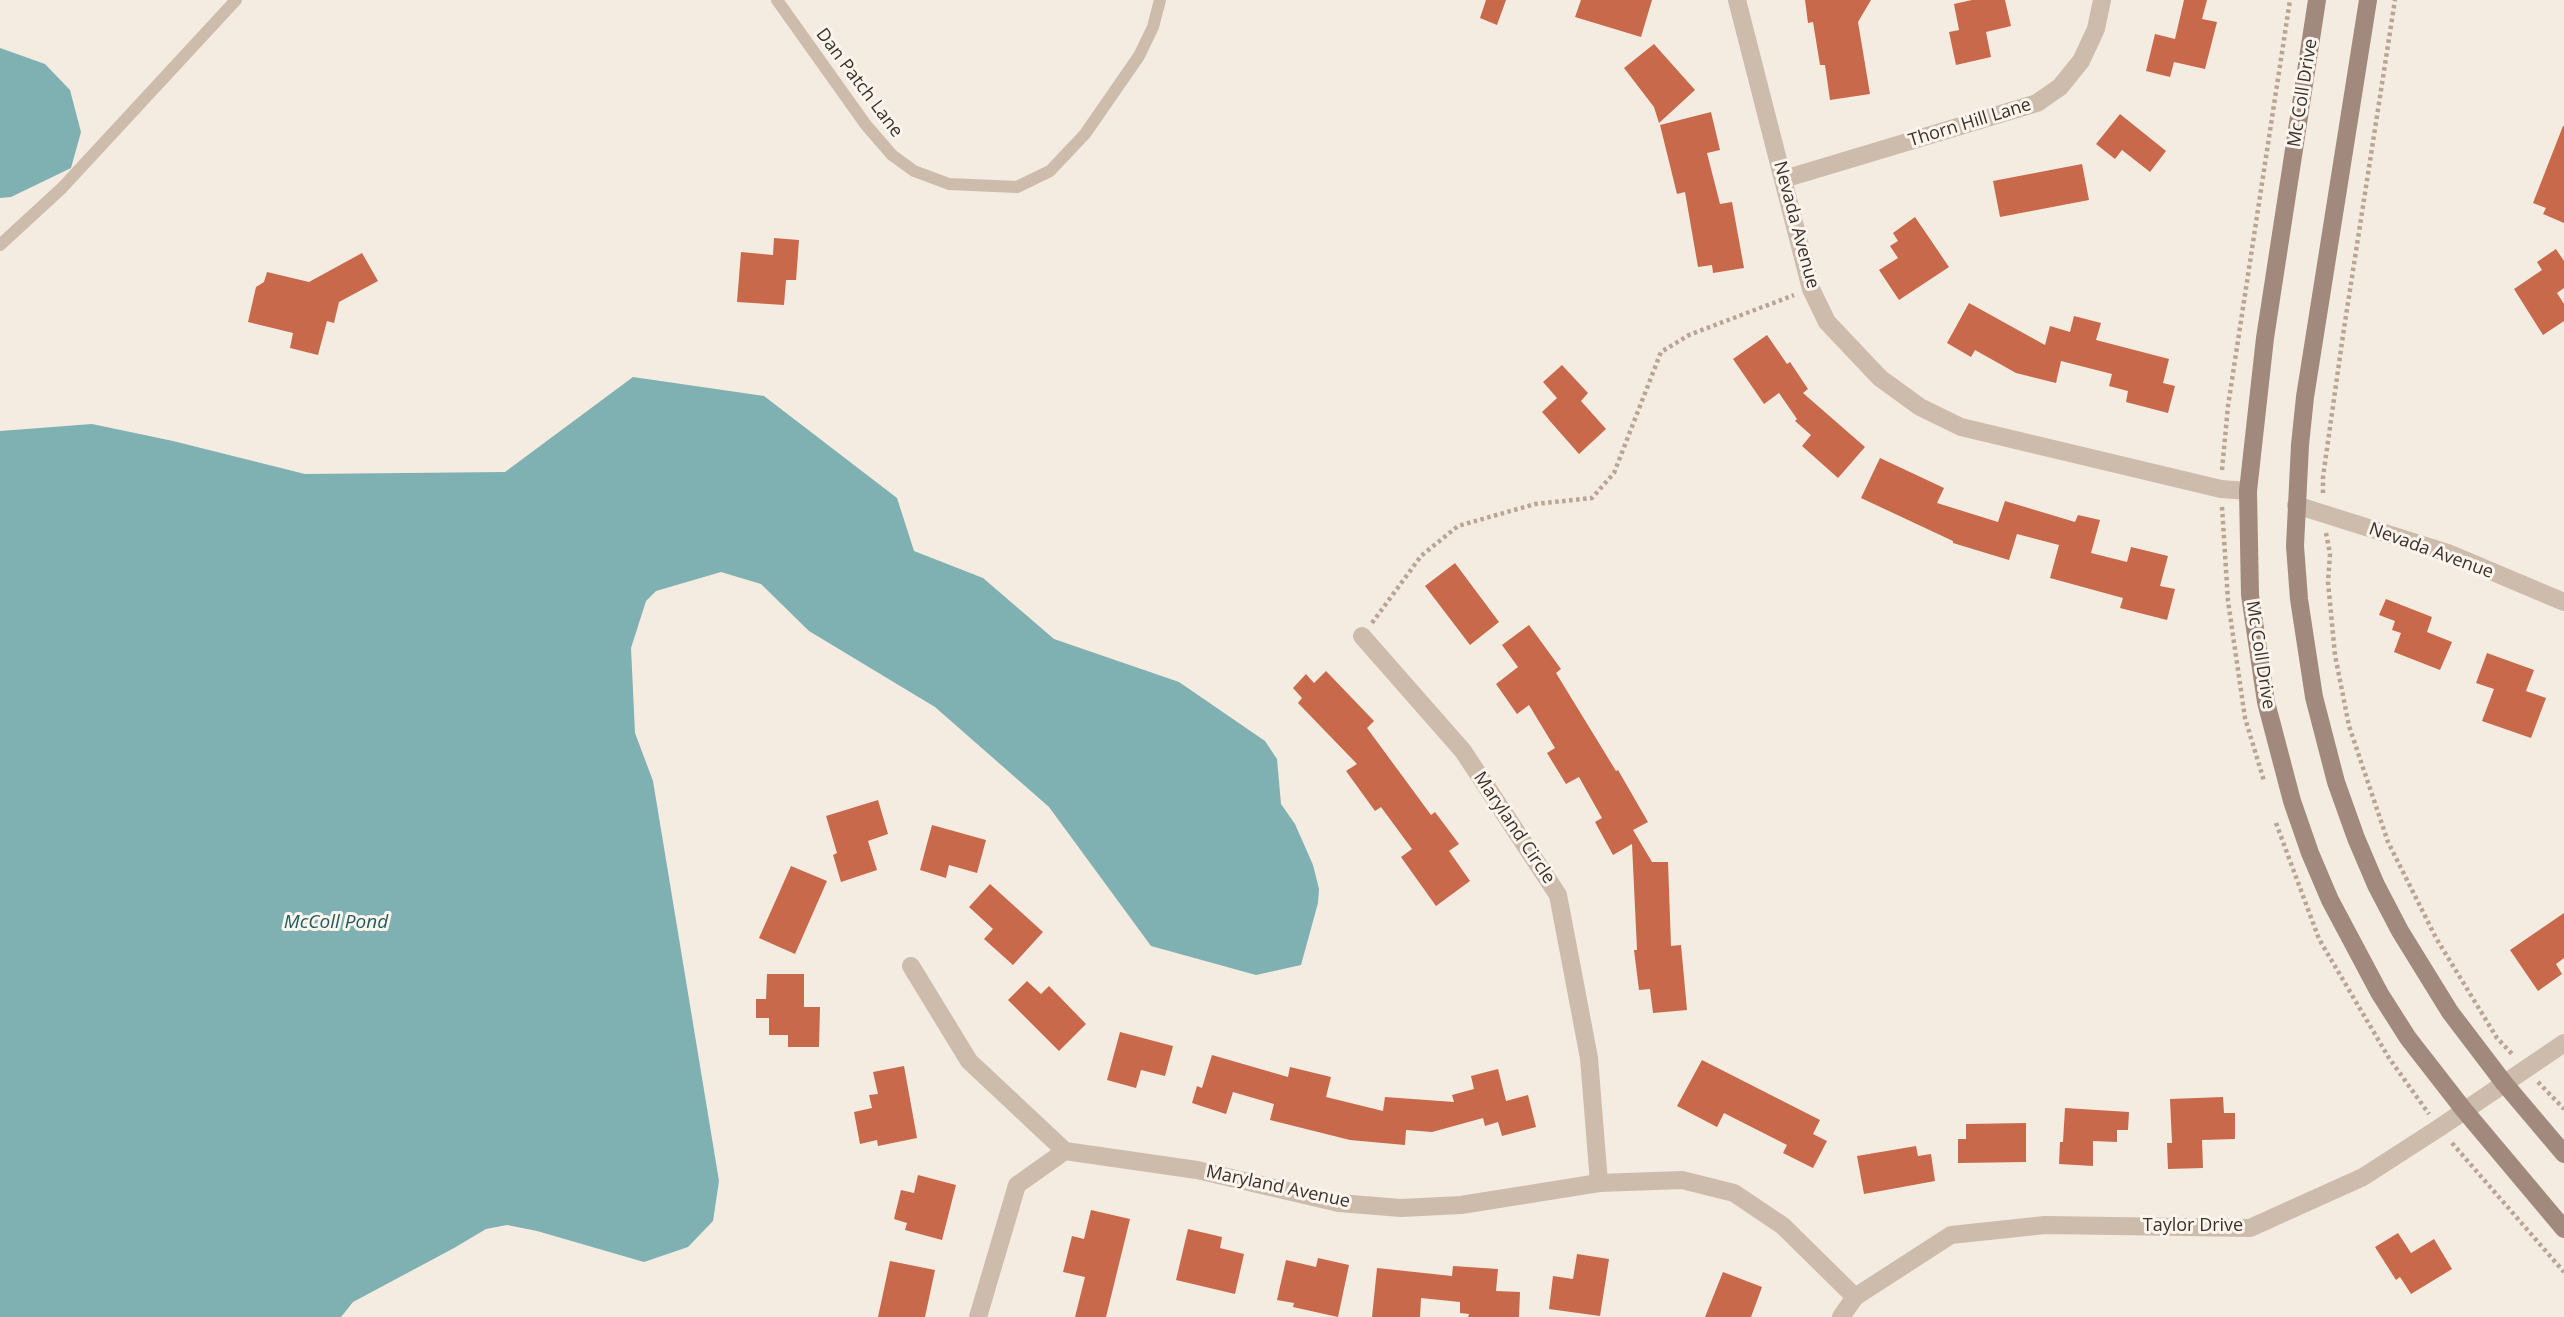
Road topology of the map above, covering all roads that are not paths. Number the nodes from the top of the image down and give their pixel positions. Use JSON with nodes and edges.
{"nodes":[{"id":1,"x":236,"y":0,"type":"edge"},
{"id":2,"x":776,"y":0,"type":"edge"},
{"id":3,"x":1160,"y":0,"type":"edge"},
{"id":4,"x":1737,"y":0,"type":"edge"},
{"id":5,"x":2102,"y":0,"type":"edge"},
{"id":6,"x":2317,"y":0,"type":"edge"},
{"id":7,"x":2368,"y":0,"type":"edge"},
{"id":8,"x":1784,"y":179,"type":"junction"},
{"id":9,"x":0,"y":245,"type":"edge"},
{"id":10,"x":2248,"y":491,"type":"junction"},
{"id":11,"x":2296,"y":505,"type":"junction"},
{"id":12,"x":2564,"y":602,"type":"edge"},
{"id":13,"x":1362,"y":636,"type":"road end"},
{"id":14,"x":911,"y":966,"type":"dead end"},
{"id":15,"x":2564,"y":1043,"type":"edge"},
{"id":16,"x":2504,"y":1083,"type":"junction"},
{"id":17,"x":2464,"y":1110,"type":"junction"},
{"id":18,"x":1065,"y":1151,"type":"junction"},
{"id":19,"x":2564,"y":1154,"type":"edge"},
{"id":20,"x":1599,"y":1182,"type":"junction"},
{"id":21,"x":2564,"y":1229,"type":"edge"},
{"id":22,"x":1855,"y":1297,"type":"junction"},
{"id":23,"x":978,"y":1317,"type":"edge"},
{"id":24,"x":1841,"y":1317,"type":"edge"}],
"edges":[{"from":1,"to":9,"type":"lane"},
{"from":2,"to":3,"type":"lane","name":"Dan Patch Lane"},
{"from":4,"to":8,"type":"street","name":"Nevada Avenue"},
{"from":5,"to":8,"type":"street","name":"Thorn Hill Lane"},
{"from":6,"to":10,"type":"main road","name":"Mc Coll Drive"},
{"from":7,"to":11,"type":"main road"},
{"from":8,"to":10,"type":"street","name":"Nevada Avenue"},
{"from":10,"to":17,"type":"main road","name":"Mc Coll Drive"},
{"from":11,"to":12,"type":"street","name":"Nevada Avenue"},
{"from":11,"to":16,"type":"main road"},
{"from":13,"to":20,"type":"street","name":"Maryland Circle"},
{"from":14,"to":18,"type":"street"},
{"from":15,"to":16,"type":"street","name":"Taylor Drive"},
{"from":16,"to":17,"type":"street","name":"Taylor Drive"},
{"from":16,"to":19,"type":"main road"},
{"from":17,"to":21,"type":"main road","name":"Mc Coll Drive"},
{"from":17,"to":22,"type":"street","name":"Taylor Drive"},
{"from":18,"to":20,"type":"street","name":"Maryland Avenue"},
{"from":18,"to":23,"type":"street"},
{"from":20,"to":22,"type":"street","name":"Maryland Avenue"},
{"from":22,"to":24,"type":"street","name":"Taylor Drive"}]}
